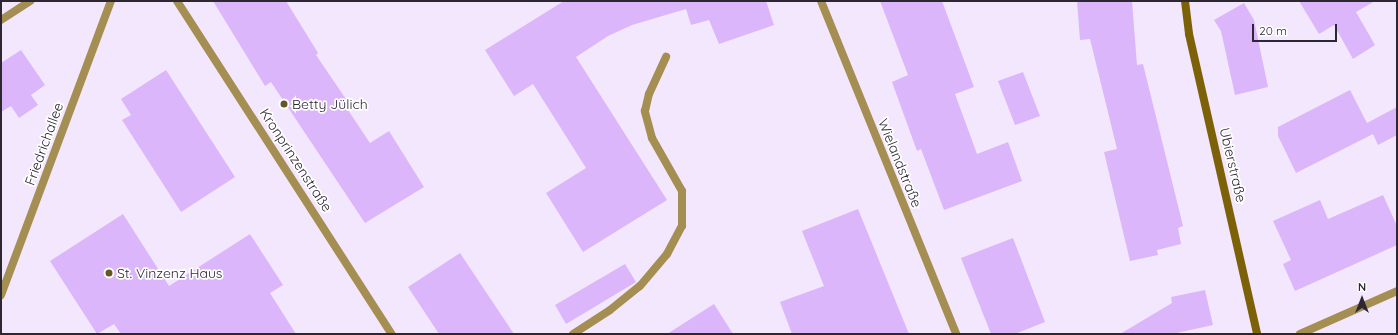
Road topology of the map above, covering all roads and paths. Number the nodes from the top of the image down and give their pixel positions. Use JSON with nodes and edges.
{"nodes":[{"id":1,"x":30,"y":1,"type":"edge"},
{"id":2,"x":111,"y":1,"type":"edge"},
{"id":3,"x":177,"y":1,"type":"edge"},
{"id":4,"x":821,"y":1,"type":"edge"},
{"id":5,"x":1185,"y":1,"type":"edge"},
{"id":6,"x":1,"y":20,"type":"edge"},
{"id":7,"x":666,"y":57,"type":"dead end"},
{"id":8,"x":1397,"y":291,"type":"edge"},
{"id":9,"x":1,"y":295,"type":"edge"},
{"id":10,"x":392,"y":334,"type":"edge"},
{"id":11,"x":572,"y":334,"type":"edge"},
{"id":12,"x":956,"y":334,"type":"edge"},
{"id":13,"x":1257,"y":334,"type":"edge"},
{"id":14,"x":1300,"y":334,"type":"edge"}],
"edges":[{"from":1,"to":6,"type":"street"},
{"from":2,"to":9,"type":"street","name":"Friedrichallee"},
{"from":3,"to":10,"type":"street","name":"Kronprinzenstraße"},
{"from":4,"to":12,"type":"street","name":"Wielandstraße"},
{"from":5,"to":13,"type":"main road","name":"Ubierstraße"},
{"from":7,"to":11,"type":"street"},
{"from":8,"to":14,"type":"street"}]}
